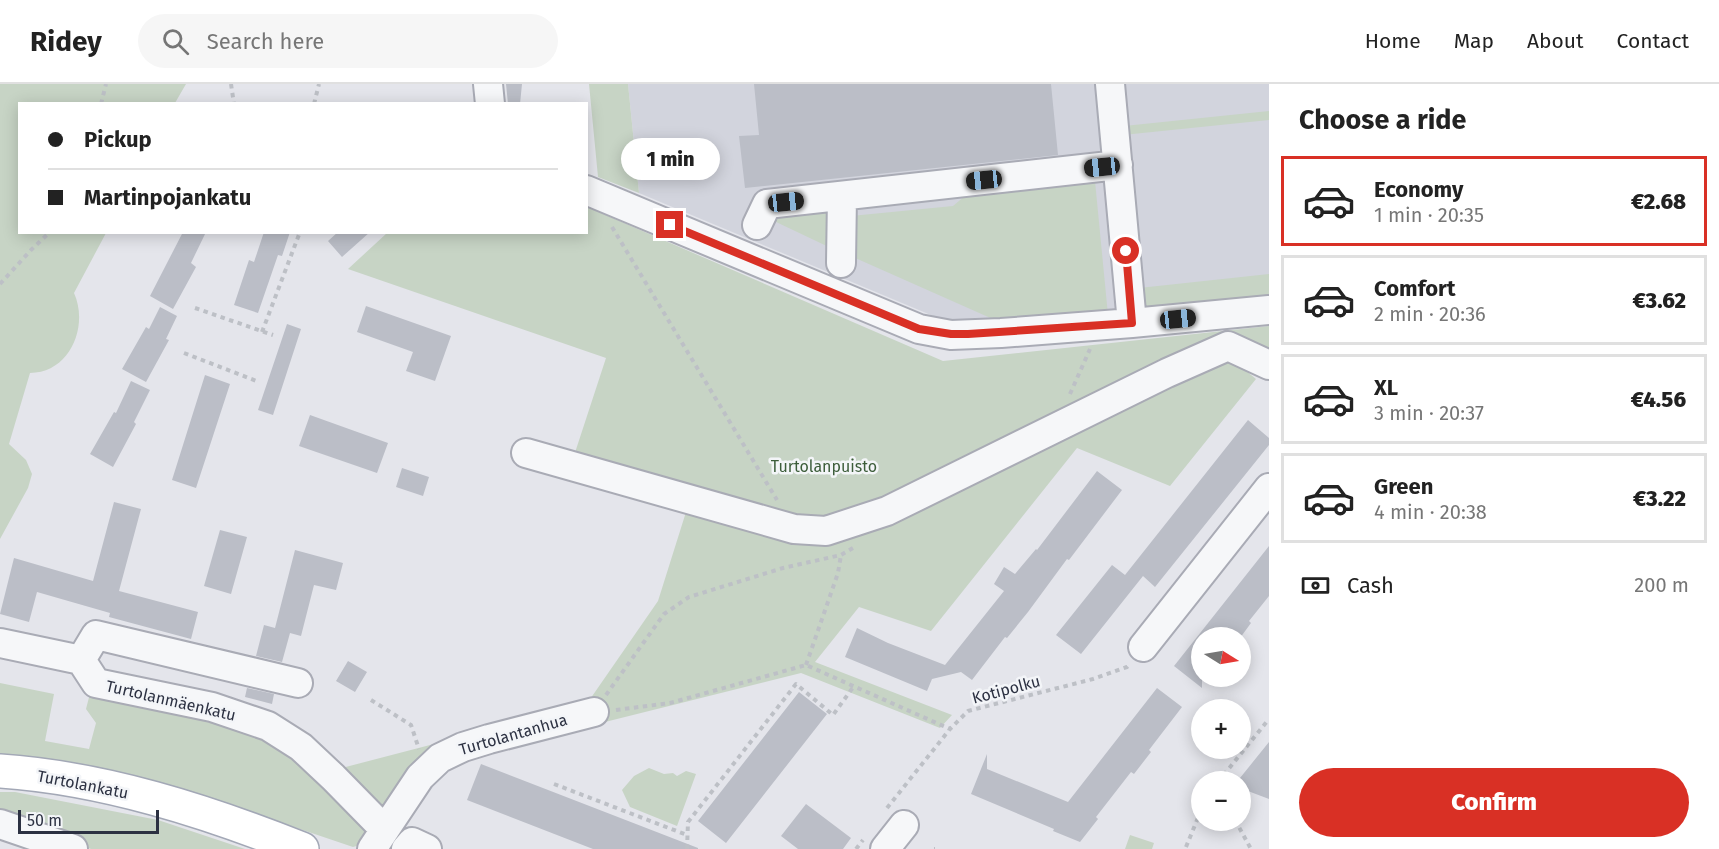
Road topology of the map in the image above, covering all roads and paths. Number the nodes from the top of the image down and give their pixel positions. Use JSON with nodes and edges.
{"nodes":[{"id":1,"x":106,"y":84,"type":"edge"},
{"id":2,"x":231,"y":84,"type":"edge"},
{"id":3,"x":319,"y":84,"type":"edge"},
{"id":4,"x":488,"y":84,"type":"edge"},
{"id":5,"x":1110,"y":84,"type":"edge"},
{"id":6,"x":102,"y":102,"type":"edge"},
{"id":7,"x":234,"y":102,"type":"edge"},
{"id":8,"x":314,"y":102,"type":"edge"},
{"id":9,"x":490,"y":102,"type":"edge"},
{"id":10,"x":1118,"y":165,"type":"junction"},
{"id":11,"x":588,"y":191,"type":"edge"},
{"id":12,"x":842,"y":196,"type":"junction"},
{"id":13,"x":757,"y":225,"type":"dead end"},
{"id":14,"x":611,"y":226,"type":"dead end"},
{"id":15,"x":48,"y":234,"type":"edge"},
{"id":16,"x":299,"y":234,"type":"edge"},
{"id":17,"x":841,"y":263,"type":"dead end"},
{"id":18,"x":0,"y":284,"type":"edge"},
{"id":19,"x":195,"y":308,"type":"dead end"},
{"id":20,"x":1269,"y":310,"type":"edge"},
{"id":21,"x":1132,"y":323,"type":"junction"},
{"id":22,"x":262,"y":332,"type":"junction"},
{"id":23,"x":273,"y":335,"type":"dead end"},
{"id":24,"x":1091,"y":344,"type":"dead end"},
{"id":25,"x":184,"y":354,"type":"dead end"},
{"id":26,"x":1269,"y":365,"type":"edge"},
{"id":27,"x":259,"y":382,"type":"dead end"},
{"id":28,"x":1055,"y":428,"type":"junction"},
{"id":29,"x":526,"y":453,"type":"dead end"},
{"id":30,"x":1269,"y":488,"type":"edge"},
{"id":31,"x":794,"y":529,"type":"junction"},
{"id":32,"x":861,"y":543,"type":"dead end"},
{"id":33,"x":841,"y":555,"type":"junction"},
{"id":34,"x":0,"y":643,"type":"edge"},
{"id":35,"x":1143,"y":647,"type":"joint"},
{"id":36,"x":806,"y":665,"type":"junction"},
{"id":37,"x":88,"y":671,"type":"junction"},
{"id":38,"x":298,"y":683,"type":"dead end"},
{"id":39,"x":854,"y":686,"type":"junction"},
{"id":40,"x":371,"y":700,"type":"dead end"},
{"id":41,"x":594,"y":712,"type":"junction"},
{"id":42,"x":1269,"y":719,"type":"edge"},
{"id":43,"x":950,"y":729,"type":"junction"},
{"id":44,"x":428,"y":769,"type":"junction"},
{"id":45,"x":0,"y":771,"type":"edge"},
{"id":46,"x":1228,"y":771,"type":"edge"},
{"id":47,"x":554,"y":784,"type":"dead end"},
{"id":48,"x":893,"y":820,"type":"joint"},
{"id":49,"x":0,"y":824,"type":"edge"},
{"id":50,"x":1193,"y":831,"type":"edge"},
{"id":51,"x":1241,"y":831,"type":"edge"},
{"id":52,"x":687,"y":835,"type":"junction"},
{"id":53,"x":378,"y":839,"type":"edge"},
{"id":54,"x":877,"y":840,"type":"edge"},
{"id":55,"x":1186,"y":847,"type":"dead end"},
{"id":56,"x":73,"y":849,"type":"edge"},
{"id":57,"x":302,"y":849,"type":"edge"},
{"id":58,"x":406,"y":849,"type":"edge"},
{"id":59,"x":427,"y":849,"type":"edge"},
{"id":60,"x":687,"y":849,"type":"edge"},
{"id":61,"x":856,"y":849,"type":"edge"},
{"id":62,"x":1251,"y":849,"type":"edge"}],
"edges":[{"from":1,"to":6,"type":"path"},
{"from":2,"to":7,"type":"path"},
{"from":3,"to":8,"type":"path"},
{"from":4,"to":9,"type":"street"},
{"from":5,"to":10,"type":"street"},
{"from":10,"to":12,"type":"street"},
{"from":10,"to":21,"type":"street"},
{"from":11,"to":21,"type":"street"},
{"from":12,"to":13,"type":"street"},
{"from":12,"to":17,"type":"street"},
{"from":14,"to":31,"type":"path"},
{"from":15,"to":18,"type":"path"},
{"from":16,"to":22,"type":"path"},
{"from":19,"to":22,"type":"path"},
{"from":20,"to":21,"type":"street"},
{"from":22,"to":23,"type":"path"},
{"from":24,"to":28,"type":"path"},
{"from":25,"to":27,"type":"path"},
{"from":26,"to":28,"type":"street"},
{"from":28,"to":31,"type":"street"},
{"from":29,"to":31,"type":"street"},
{"from":30,"to":35,"type":"street"},
{"from":32,"to":33,"type":"path"},
{"from":33,"to":36,"type":"path"},
{"from":33,"to":41,"type":"path"},
{"from":34,"to":37,"type":"street","name":"Turtolanmäenkatu"},
{"from":35,"to":43,"type":"path","name":"Kotipolku"},
{"from":36,"to":39,"type":"path"},
{"from":36,"to":41,"type":"path"},
{"from":37,"to":38,"type":"street"},
{"from":37,"to":53,"type":"street","name":"Turtolanmäenkatu"},
{"from":39,"to":43,"type":"path"},
{"from":39,"to":52,"type":"path"},
{"from":40,"to":44,"type":"path"},
{"from":41,"to":44,"type":"street","name":"Turtolantanhua"},
{"from":42,"to":46,"type":"path"},
{"from":43,"to":48,"type":"path","name":"Kotipolku"},
{"from":44,"to":53,"type":"street","name":"Turtolantanhua"},
{"from":45,"to":57,"type":"main road","name":"Turtolankatu"},
{"from":47,"to":52,"type":"path"},
{"from":48,"to":54,"type":"street"},
{"from":49,"to":56,"type":"street"},
{"from":50,"to":55,"type":"path"},
{"from":51,"to":62,"type":"path"},
{"from":52,"to":60,"type":"path"},
{"from":54,"to":61,"type":"path"},
{"from":58,"to":59,"type":"street"}]}
